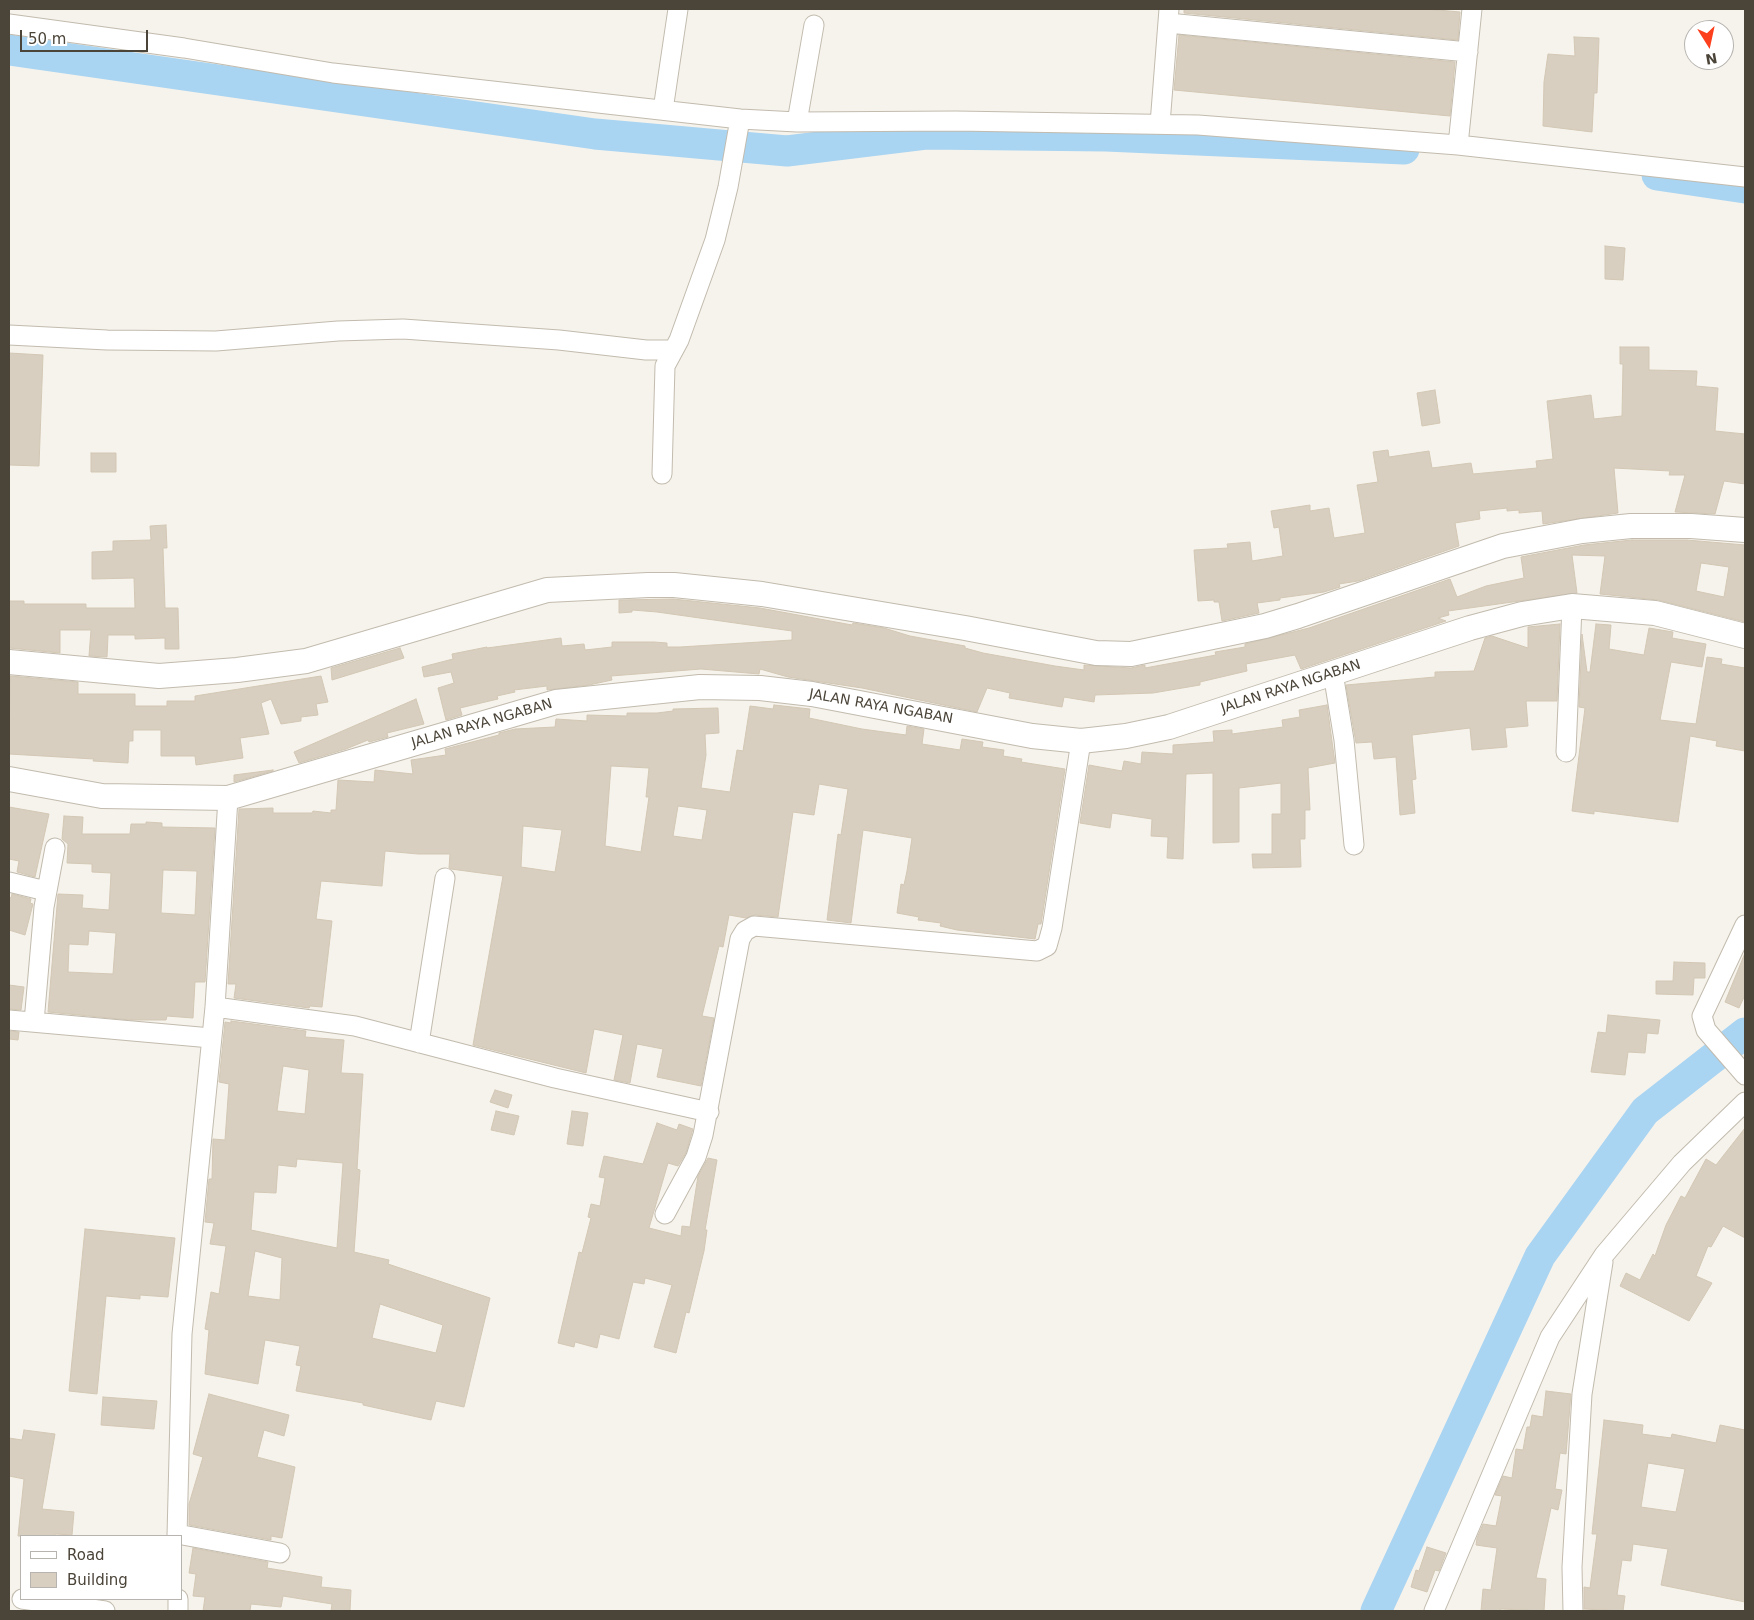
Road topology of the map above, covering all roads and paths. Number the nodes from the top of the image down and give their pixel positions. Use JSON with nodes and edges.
{"nodes":[{"id":1,"x":678,"y":9,"type":"edge"},
{"id":2,"x":1472,"y":9,"type":"edge"},
{"id":3,"x":1168,"y":16,"type":"edge"},
{"id":4,"x":9,"y":24,"type":"edge"},
{"id":5,"x":814,"y":25,"type":"dead end"},
{"id":6,"x":1468,"y":52,"type":"junction"},
{"id":7,"x":663,"y":110,"type":"junction"},
{"id":8,"x":740,"y":119,"type":"junction"},
{"id":9,"x":797,"y":122,"type":"junction"},
{"id":10,"x":1160,"y":124,"type":"junction"},
{"id":11,"x":1458,"y":145,"type":"junction"},
{"id":12,"x":1745,"y":177,"type":"edge"},
{"id":13,"x":9,"y":335,"type":"edge"},
{"id":14,"x":673,"y":350,"type":"junction"},
{"id":15,"x":662,"y":474,"type":"dead end"},
{"id":16,"x":1745,"y":530,"type":"edge"},
{"id":17,"x":1572,"y":606,"type":"junction"},
{"id":18,"x":1745,"y":636,"type":"edge"},
{"id":19,"x":9,"y":662,"type":"edge"},
{"id":20,"x":1333,"y":673,"type":"junction"},
{"id":21,"x":1081,"y":741,"type":"junction"},
{"id":22,"x":1566,"y":752,"type":"dead end"},
{"id":23,"x":9,"y":779,"type":"edge"},
{"id":24,"x":228,"y":798,"type":"junction"},
{"id":25,"x":1354,"y":845,"type":"dead end"},
{"id":26,"x":55,"y":848,"type":"dead end"},
{"id":27,"x":445,"y":878,"type":"dead end"},
{"id":28,"x":9,"y":882,"type":"edge"},
{"id":29,"x":46,"y":890,"type":"junction"},
{"id":30,"x":1745,"y":925,"type":"edge"},
{"id":31,"x":215,"y":1006,"type":"junction"},
{"id":32,"x":9,"y":1020,"type":"edge"},
{"id":33,"x":34,"y":1022,"type":"junction"},
{"id":34,"x":211,"y":1038,"type":"junction"},
{"id":35,"x":419,"y":1043,"type":"junction"},
{"id":36,"x":1745,"y":1074,"type":"edge"},
{"id":37,"x":1745,"y":1102,"type":"edge"},
{"id":38,"x":709,"y":1112,"type":"junction"},
{"id":39,"x":665,"y":1214,"type":"dead end"},
{"id":40,"x":1604,"y":1255,"type":"junction"},
{"id":41,"x":177,"y":1535,"type":"edge"},
{"id":42,"x":182,"y":1536,"type":"edge"},
{"id":43,"x":280,"y":1553,"type":"dead end"},
{"id":44,"x":29,"y":1600,"type":"edge"},
{"id":45,"x":105,"y":1611,"type":"edge"},
{"id":46,"x":1434,"y":1611,"type":"edge"},
{"id":47,"x":1573,"y":1611,"type":"edge"}],
"edges":[{"from":1,"to":7,"type":"street"},
{"from":2,"to":6,"type":"street"},
{"from":3,"to":6,"type":"street"},
{"from":3,"to":10,"type":"street"},
{"from":4,"to":7,"type":"street"},
{"from":5,"to":9,"type":"street"},
{"from":6,"to":11,"type":"street"},
{"from":7,"to":8,"type":"street"},
{"from":8,"to":9,"type":"street"},
{"from":8,"to":14,"type":"street"},
{"from":9,"to":10,"type":"street"},
{"from":10,"to":11,"type":"street"},
{"from":11,"to":12,"type":"street"},
{"from":13,"to":14,"type":"street"},
{"from":14,"to":15,"type":"street"},
{"from":16,"to":19,"type":"street"},
{"from":17,"to":18,"type":"street","name":"JALAN RAYA NGABAN"},
{"from":17,"to":20,"type":"street","name":"JALAN RAYA NGABAN"},
{"from":17,"to":22,"type":"street"},
{"from":20,"to":21,"type":"street","name":"JALAN RAYA NGABAN"},
{"from":20,"to":25,"type":"street"},
{"from":21,"to":24,"type":"street","name":"JALAN RAYA NGABAN"},
{"from":21,"to":38,"type":"street"},
{"from":23,"to":24,"type":"street","name":"JALAN RAYA NGABAN"},
{"from":24,"to":31,"type":"street"},
{"from":26,"to":29,"type":"street"},
{"from":27,"to":35,"type":"street"},
{"from":28,"to":29,"type":"street"},
{"from":29,"to":33,"type":"street"},
{"from":30,"to":36,"type":"street"},
{"from":31,"to":34,"type":"street"},
{"from":31,"to":35,"type":"street"},
{"from":32,"to":33,"type":"street"},
{"from":33,"to":34,"type":"street"},
{"from":34,"to":41,"type":"street"},
{"from":35,"to":38,"type":"street"},
{"from":37,"to":40,"type":"street"},
{"from":38,"to":39,"type":"street"},
{"from":40,"to":46,"type":"street"},
{"from":40,"to":47,"type":"street"},
{"from":42,"to":43,"type":"street"},
{"from":44,"to":45,"type":"street"}]}
